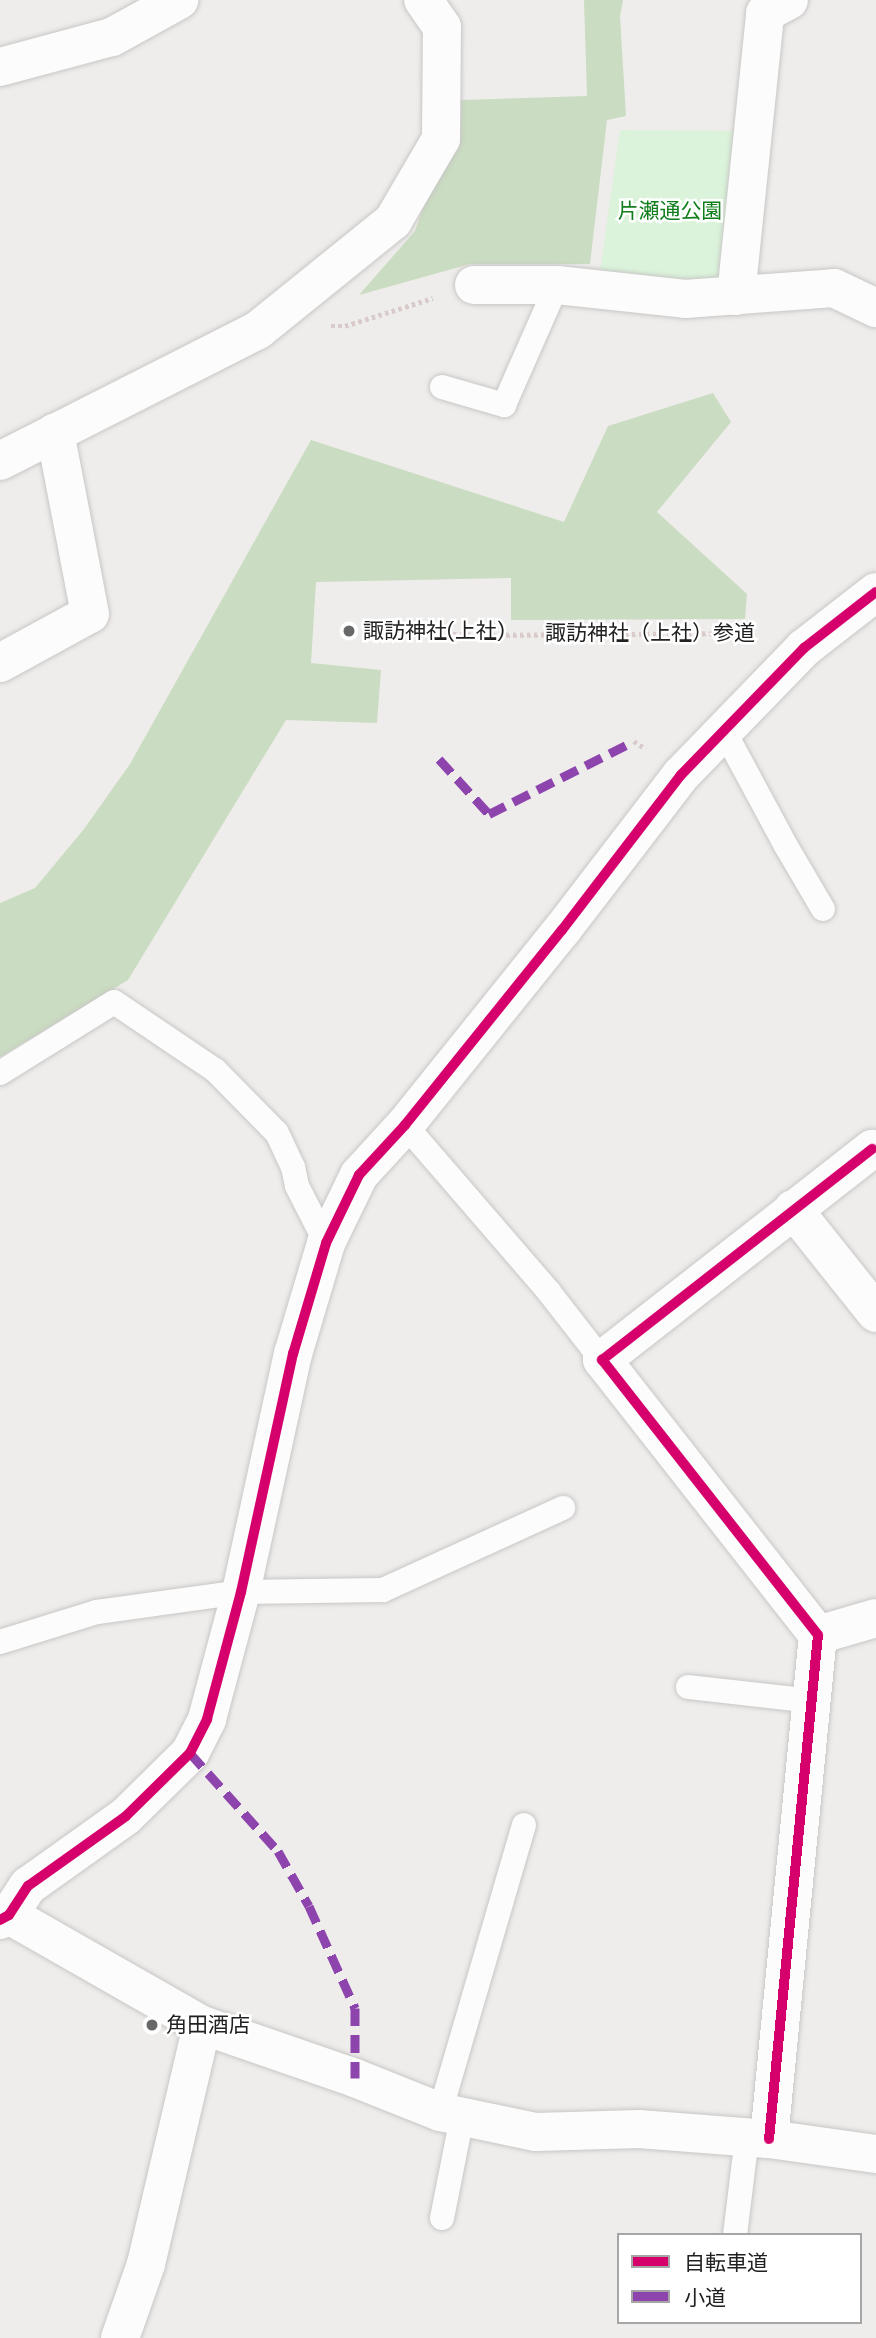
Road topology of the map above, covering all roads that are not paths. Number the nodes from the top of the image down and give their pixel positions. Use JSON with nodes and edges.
{"nodes":[{"id":1,"x":179,"y":0,"type":"edge"},
{"id":2,"x":423,"y":0,"type":"edge"},
{"id":3,"x":789,"y":0,"type":"edge"},
{"id":4,"x":0,"y":67,"type":"edge"},
{"id":5,"x":474,"y":285,"type":"road end"},
{"id":6,"x":557,"y":285,"type":"junction"},
{"id":7,"x":736,"y":296,"type":"junction"},
{"id":8,"x":876,"y":308,"type":"edge"},
{"id":9,"x":442,"y":387,"type":"dead end"},
{"id":10,"x":55,"y":432,"type":"junction"},
{"id":11,"x":0,"y":461,"type":"edge"},
{"id":12,"x":876,"y":593,"type":"edge"},
{"id":13,"x":0,"y":663,"type":"edge"},
{"id":14,"x":723,"y":729,"type":"junction"},
{"id":15,"x":823,"y":909,"type":"dead end"},
{"id":16,"x":0,"y":1073,"type":"edge"},
{"id":17,"x":405,"y":1125,"type":"junction"},
{"id":18,"x":872,"y":1149,"type":"dead end"},
{"id":19,"x":793,"y":1209,"type":"junction"},
{"id":20,"x":326,"y":1243,"type":"junction"},
{"id":21,"x":876,"y":1314,"type":"edge"},
{"id":22,"x":601,"y":1360,"type":"junction"},
{"id":23,"x":563,"y":1507,"type":"dead end"},
{"id":24,"x":241,"y":1592,"type":"junction"},
{"id":25,"x":876,"y":1618,"type":"edge"},
{"id":26,"x":818,"y":1635,"type":"junction"},
{"id":27,"x":0,"y":1642,"type":"edge"},
{"id":28,"x":688,"y":1687,"type":"dead end"},
{"id":29,"x":812,"y":1700,"type":"junction"},
{"id":30,"x":524,"y":1825,"type":"dead end"},
{"id":31,"x":5,"y":1918,"type":"edge"},
{"id":32,"x":202,"y":2025,"type":"junction"},
{"id":33,"x":451,"y":2114,"type":"junction"},
{"id":34,"x":758,"y":2138,"type":"junction"},
{"id":35,"x":876,"y":2154,"type":"edge"},
{"id":36,"x":442,"y":2218,"type":"dead end"},
{"id":37,"x":735,"y":2233,"type":"edge"},
{"id":38,"x":120,"y":2338,"type":"edge"}],
"edges":[{"from":1,"to":4,"type":"street"},
{"from":2,"to":10,"type":"street"},
{"from":3,"to":7,"type":"street"},
{"from":5,"to":6,"type":"street"},
{"from":6,"to":7,"type":"street"},
{"from":6,"to":9,"type":"lane"},
{"from":7,"to":8,"type":"street"},
{"from":10,"to":11,"type":"street"},
{"from":10,"to":13,"type":"street"},
{"from":12,"to":14,"type":"street"},
{"from":14,"to":15,"type":"lane"},
{"from":14,"to":17,"type":"street"},
{"from":16,"to":20,"type":"lane"},
{"from":17,"to":20,"type":"street"},
{"from":17,"to":22,"type":"lane"},
{"from":18,"to":19,"type":"street"},
{"from":19,"to":21,"type":"street"},
{"from":19,"to":22,"type":"street"},
{"from":20,"to":24,"type":"street"},
{"from":22,"to":26,"type":"street"},
{"from":23,"to":24,"type":"lane"},
{"from":24,"to":27,"type":"lane"},
{"from":24,"to":31,"type":"street"},
{"from":25,"to":26,"type":"street"},
{"from":26,"to":29,"type":"street"},
{"from":28,"to":29,"type":"lane"},
{"from":29,"to":34,"type":"street"},
{"from":30,"to":33,"type":"lane"},
{"from":31,"to":32,"type":"street"},
{"from":32,"to":33,"type":"street"},
{"from":32,"to":38,"type":"street"},
{"from":33,"to":34,"type":"street"},
{"from":33,"to":36,"type":"lane"},
{"from":34,"to":35,"type":"street"},
{"from":34,"to":37,"type":"lane"}]}
